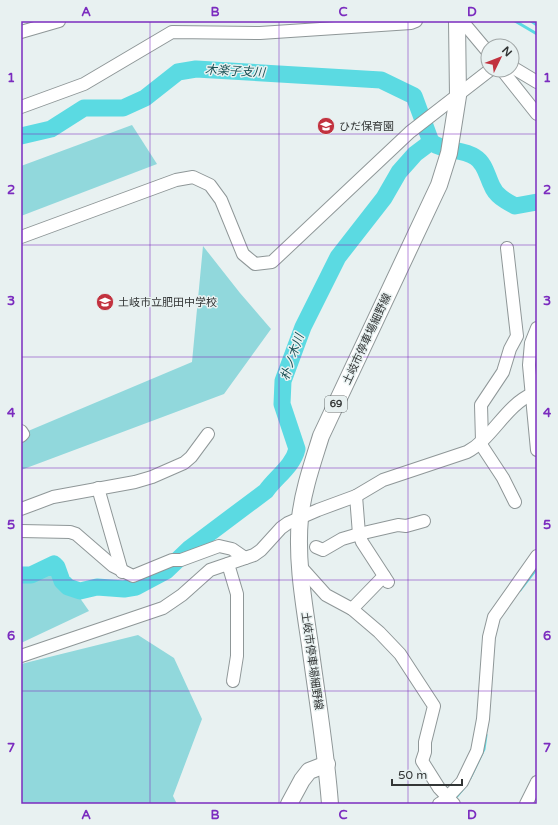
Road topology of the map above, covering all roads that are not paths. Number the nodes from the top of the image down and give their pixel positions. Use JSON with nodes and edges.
{"nodes":[{"id":1,"x":59,"y":21,"type":"edge"},
{"id":2,"x":416,"y":21,"type":"edge"},
{"id":3,"x":457,"y":21,"type":"edge"},
{"id":4,"x":462,"y":21,"type":"edge"},
{"id":5,"x":21,"y":32,"type":"edge"},
{"id":6,"x":480,"y":42,"type":"edge"},
{"id":7,"x":520,"y":72,"type":"edge"},
{"id":8,"x":480,"y":78,"type":"edge"},
{"id":9,"x":508,"y":78,"type":"edge"},
{"id":10,"x":537,"y":82,"type":"edge"},
{"id":11,"x":458,"y":96,"type":"junction"},
{"id":12,"x":21,"y":108,"type":"edge"},
{"id":13,"x":537,"y":114,"type":"edge"},
{"id":14,"x":21,"y":237,"type":"edge"},
{"id":15,"x":507,"y":248,"type":"dead end"},
{"id":16,"x":537,"y":328,"type":"edge"},
{"id":17,"x":534,"y":376,"type":"edge"},
{"id":18,"x":532,"y":394,"type":"junction"},
{"id":19,"x":21,"y":431,"type":"edge"},
{"id":20,"x":208,"y":434,"type":"dead end"},
{"id":21,"x":21,"y":436,"type":"edge"},
{"id":22,"x":481,"y":442,"type":"junction"},
{"id":23,"x":537,"y":450,"type":"edge"},
{"id":24,"x":98,"y":488,"type":"junction"},
{"id":25,"x":356,"y":496,"type":"junction"},
{"id":26,"x":514,"y":502,"type":"dead end"},
{"id":27,"x":21,"y":509,"type":"edge"},
{"id":28,"x":300,"y":518,"type":"junction"},
{"id":29,"x":424,"y":521,"type":"dead end"},
{"id":30,"x":21,"y":531,"type":"edge"},
{"id":31,"x":359,"y":534,"type":"junction"},
{"id":32,"x":316,"y":548,"type":"dead end"},
{"id":33,"x":537,"y":556,"type":"edge"},
{"id":34,"x":245,"y":558,"type":"junction"},
{"id":35,"x":228,"y":564,"type":"junction"},
{"id":36,"x":300,"y":566,"type":"junction"},
{"id":37,"x":122,"y":572,"type":"junction"},
{"id":38,"x":352,"y":609,"type":"junction"},
{"id":39,"x":21,"y":656,"type":"edge"},
{"id":40,"x":233,"y":680,"type":"dead end"},
{"id":41,"x":327,"y":764,"type":"junction"},
{"id":42,"x":537,"y":782,"type":"edge"},
{"id":43,"x":447,"y":802,"type":"edge"},
{"id":44,"x":289,"y":804,"type":"edge"},
{"id":45,"x":330,"y":804,"type":"edge"},
{"id":46,"x":526,"y":804,"type":"edge"}],
"edges":[{"from":1,"to":5,"type":"street"},
{"from":2,"to":12,"type":"street"},
{"from":3,"to":11,"type":"main road","name":"土岐市停車場細野線","number":"69"},
{"from":4,"to":6,"type":"street"},
{"from":7,"to":10,"type":"street"},
{"from":8,"to":11,"type":"street"},
{"from":9,"to":13,"type":"street"},
{"from":11,"to":14,"type":"street"},
{"from":11,"to":28,"type":"main road","name":"土岐市停車場細野線","number":"69"},
{"from":15,"to":22,"type":"street"},
{"from":16,"to":17,"type":"street"},
{"from":17,"to":18,"type":"street"},
{"from":18,"to":22,"type":"street"},
{"from":18,"to":23,"type":"street"},
{"from":19,"to":21,"type":"street"},
{"from":20,"to":24,"type":"street"},
{"from":22,"to":25,"type":"street"},
{"from":22,"to":26,"type":"street"},
{"from":24,"to":27,"type":"street"},
{"from":24,"to":37,"type":"street"},
{"from":25,"to":28,"type":"street"},
{"from":25,"to":31,"type":"street"},
{"from":28,"to":34,"type":"street"},
{"from":28,"to":36,"type":"main road","name":"土岐市停車場細野線","number":"69"},
{"from":29,"to":31,"type":"street"},
{"from":30,"to":37,"type":"street"},
{"from":31,"to":32,"type":"street"},
{"from":31,"to":38,"type":"street"},
{"from":33,"to":43,"type":"street"},
{"from":34,"to":35,"type":"street"},
{"from":34,"to":37,"type":"street"},
{"from":35,"to":39,"type":"street"},
{"from":35,"to":40,"type":"street"},
{"from":36,"to":38,"type":"street"},
{"from":36,"to":41,"type":"main road","name":"土岐市停車場細野線","number":"69"},
{"from":38,"to":43,"type":"street"},
{"from":41,"to":44,"type":"main road"},
{"from":41,"to":45,"type":"main road","name":"土岐市停車場細野線","number":"69"},
{"from":42,"to":46,"type":"street"}]}
